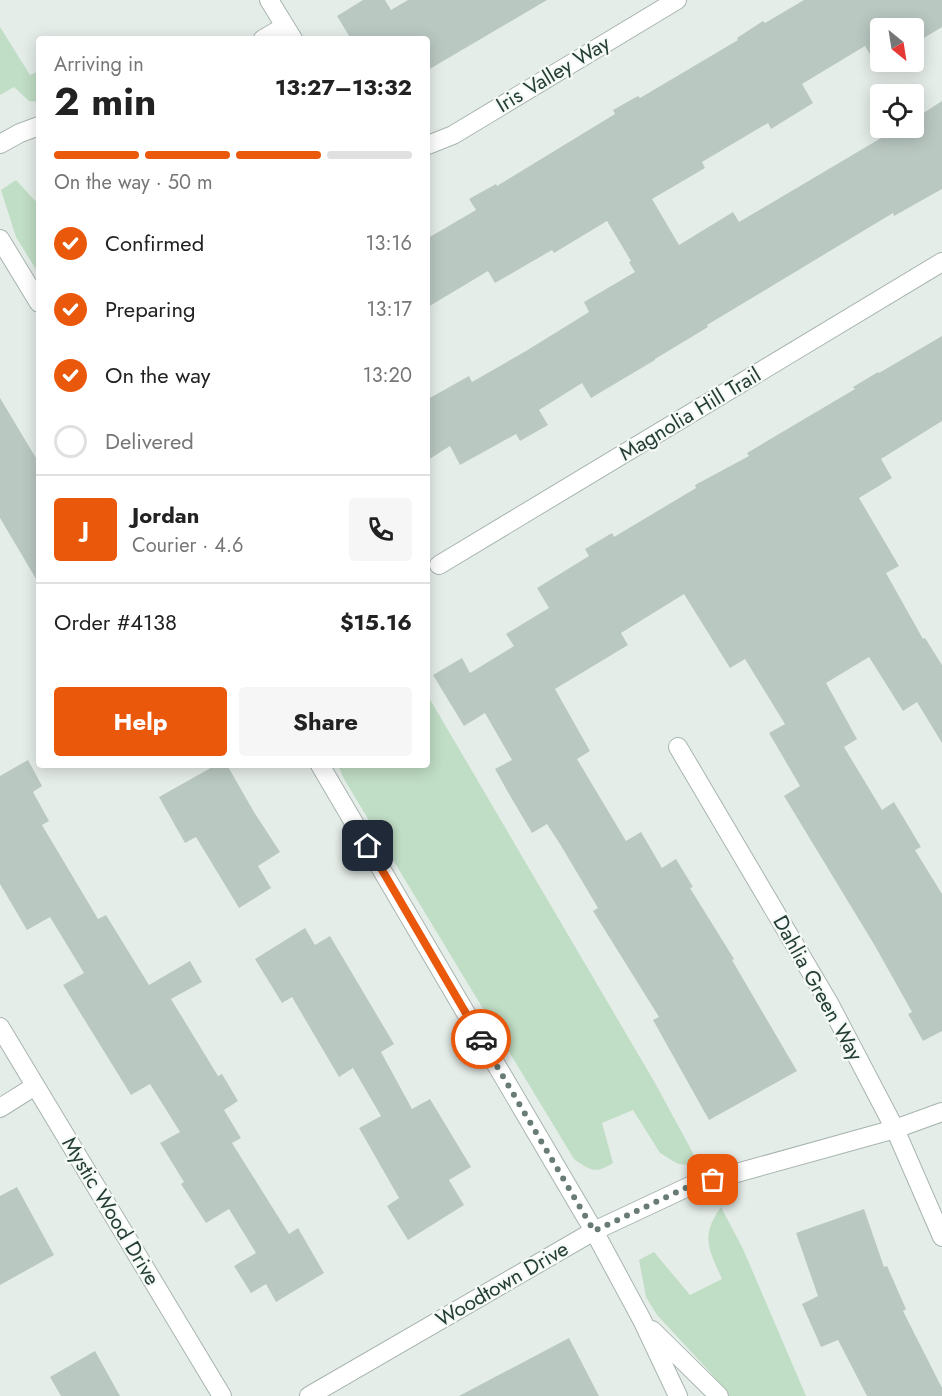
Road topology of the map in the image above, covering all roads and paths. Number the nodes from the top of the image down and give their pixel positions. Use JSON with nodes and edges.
{"nodes":[{"id":1,"x":269,"y":0,"type":"edge"},
{"id":2,"x":677,"y":0,"type":"edge"},
{"id":3,"x":289,"y":32,"type":"edge"},
{"id":4,"x":274,"y":36,"type":"edge"},
{"id":5,"x":36,"y":127,"type":"edge"},
{"id":6,"x":0,"y":144,"type":"edge"},
{"id":7,"x":430,"y":144,"type":"edge"},
{"id":8,"x":0,"y":239,"type":"edge"},
{"id":9,"x":942,"y":262,"type":"edge"},
{"id":10,"x":36,"y":298,"type":"edge"},
{"id":11,"x":439,"y":565,"type":"dead end"},
{"id":12,"x":678,"y":747,"type":"dead end"},
{"id":13,"x":322,"y":768,"type":"edge"},
{"id":14,"x":0,"y":1026,"type":"edge"},
{"id":15,"x":35,"y":1086,"type":"junction"},
{"id":16,"x":0,"y":1108,"type":"edge"},
{"id":17,"x":942,"y":1112,"type":"edge"},
{"id":18,"x":895,"y":1129,"type":"junction"},
{"id":19,"x":594,"y":1231,"type":"junction"},
{"id":20,"x":942,"y":1237,"type":"edge"},
{"id":21,"x":642,"y":1320,"type":"junction"},
{"id":22,"x":222,"y":1396,"type":"edge"},
{"id":23,"x":309,"y":1396,"type":"edge"},
{"id":24,"x":678,"y":1396,"type":"edge"},
{"id":25,"x":719,"y":1396,"type":"edge"}],
"edges":[{"from":1,"to":3,"type":"street"},
{"from":2,"to":7,"type":"street","name":"Iris Valley Way"},
{"from":3,"to":4,"type":"street"},
{"from":5,"to":6,"type":"street"},
{"from":8,"to":10,"type":"street"},
{"from":9,"to":11,"type":"street","name":"Magnolia Hill Trail"},
{"from":12,"to":18,"type":"street","name":"Dahlia Green Way"},
{"from":13,"to":19,"type":"street"},
{"from":14,"to":15,"type":"street","name":"Mystic Wood Drive"},
{"from":15,"to":16,"type":"street"},
{"from":15,"to":22,"type":"street","name":"Mystic Wood Drive"},
{"from":17,"to":18,"type":"street","name":"Woodtown Drive"},
{"from":18,"to":19,"type":"street","name":"Woodtown Drive"},
{"from":18,"to":20,"type":"street","name":"Dahlia Green Way"},
{"from":19,"to":21,"type":"street"},
{"from":19,"to":23,"type":"street","name":"Woodtown Drive"},
{"from":21,"to":24,"type":"street"},
{"from":21,"to":25,"type":"street"}]}
